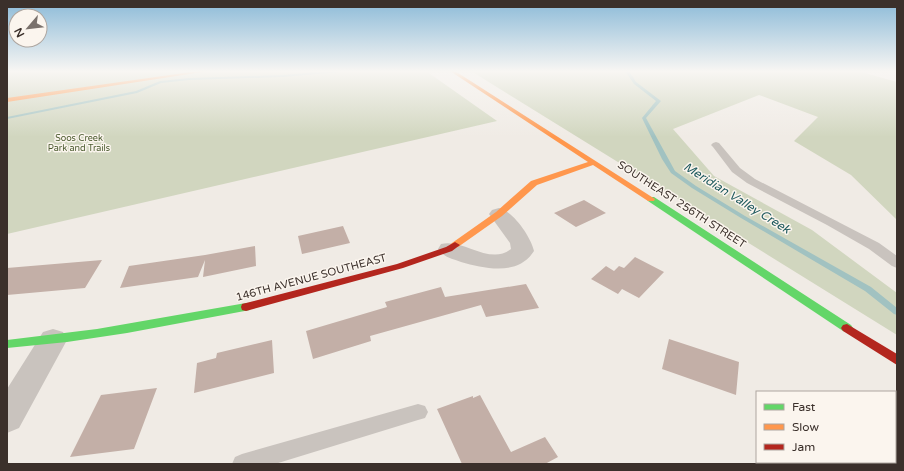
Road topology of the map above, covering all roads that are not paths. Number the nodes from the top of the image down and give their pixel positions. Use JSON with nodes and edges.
{"nodes":[{"id":1,"x":55,"y":93,"type":"edge"},
{"id":2,"x":486,"y":93,"type":"edge"},
{"id":3,"x":7,"y":100,"type":"edge"},
{"id":4,"x":716,"y":145,"type":"dead end"},
{"id":5,"x":594,"y":162,"type":"junction"},
{"id":6,"x":498,"y":214,"type":"junction"},
{"id":7,"x":449,"y":249,"type":"junction"},
{"id":8,"x":897,"y":262,"type":"edge"},
{"id":9,"x":53,"y":340,"type":"junction"},
{"id":10,"x":7,"y":344,"type":"edge"},
{"id":11,"x":897,"y":360,"type":"edge"},
{"id":12,"x":418,"y":412,"type":"dead end"},
{"id":13,"x":7,"y":418,"type":"edge"},
{"id":14,"x":242,"y":464,"type":"edge"}],
"edges":[{"from":1,"to":3,"type":"street"},
{"from":2,"to":5,"type":"street","name":"SOUTHEAST 256TH STREET"},
{"from":4,"to":8,"type":"lane"},
{"from":5,"to":6,"type":"street","name":"146TH AVENUE SOUTHEAST"},
{"from":5,"to":11,"type":"street","name":"SOUTHEAST 256TH STREET"},
{"from":6,"to":7,"type":"street","name":"146TH AVENUE SOUTHEAST"},
{"from":6,"to":7,"type":"street"},
{"from":7,"to":9,"type":"street","name":"146TH AVENUE SOUTHEAST"},
{"from":9,"to":10,"type":"street","name":"146TH AVENUE SOUTHEAST"},
{"from":9,"to":13,"type":"street"},
{"from":12,"to":14,"type":"lane"}]}
